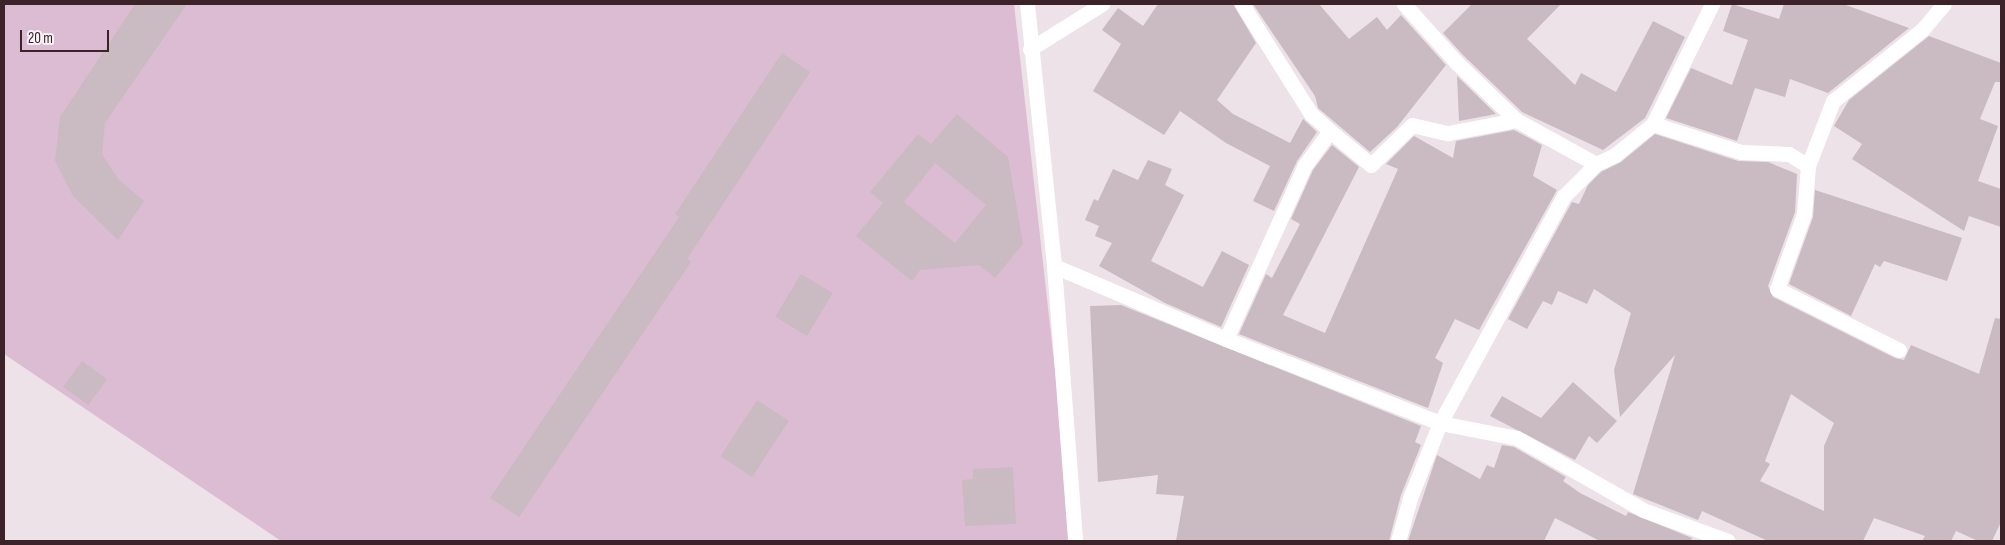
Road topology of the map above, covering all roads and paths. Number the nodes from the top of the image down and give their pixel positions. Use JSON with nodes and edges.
{"nodes":[{"id":1,"x":1028,"y":4,"type":"edge"},
{"id":2,"x":1102,"y":4,"type":"edge"},
{"id":3,"x":1242,"y":4,"type":"edge"},
{"id":4,"x":1404,"y":4,"type":"edge"},
{"id":5,"x":1712,"y":4,"type":"edge"},
{"id":6,"x":1944,"y":4,"type":"edge"},
{"id":7,"x":1030,"y":49,"type":"junction"},
{"id":8,"x":1516,"y":120,"type":"junction"},
{"id":9,"x":1654,"y":124,"type":"junction"},
{"id":10,"x":1330,"y":131,"type":"junction"},
{"id":11,"x":1596,"y":164,"type":"junction"},
{"id":12,"x":1808,"y":166,"type":"junction"},
{"id":13,"x":1054,"y":266,"type":"junction"},
{"id":14,"x":1226,"y":339,"type":"junction"},
{"id":15,"x":1900,"y":350,"type":"dead end"},
{"id":16,"x":1440,"y":423,"type":"junction"},
{"id":17,"x":1075,"y":541,"type":"edge"},
{"id":18,"x":1398,"y":541,"type":"edge"},
{"id":19,"x":1728,"y":541,"type":"edge"}],
"edges":[{"from":1,"to":7,"type":"street"},
{"from":2,"to":7,"type":"street"},
{"from":3,"to":10,"type":"street"},
{"from":4,"to":8,"type":"street"},
{"from":5,"to":9,"type":"street"},
{"from":6,"to":12,"type":"street"},
{"from":7,"to":13,"type":"street"},
{"from":8,"to":10,"type":"street"},
{"from":8,"to":11,"type":"street"},
{"from":9,"to":11,"type":"street"},
{"from":9,"to":12,"type":"street"},
{"from":10,"to":14,"type":"street"},
{"from":11,"to":16,"type":"street"},
{"from":12,"to":15,"type":"street"},
{"from":13,"to":14,"type":"street"},
{"from":13,"to":17,"type":"street"},
{"from":14,"to":16,"type":"street"},
{"from":16,"to":18,"type":"street"},
{"from":16,"to":19,"type":"street"}]}
